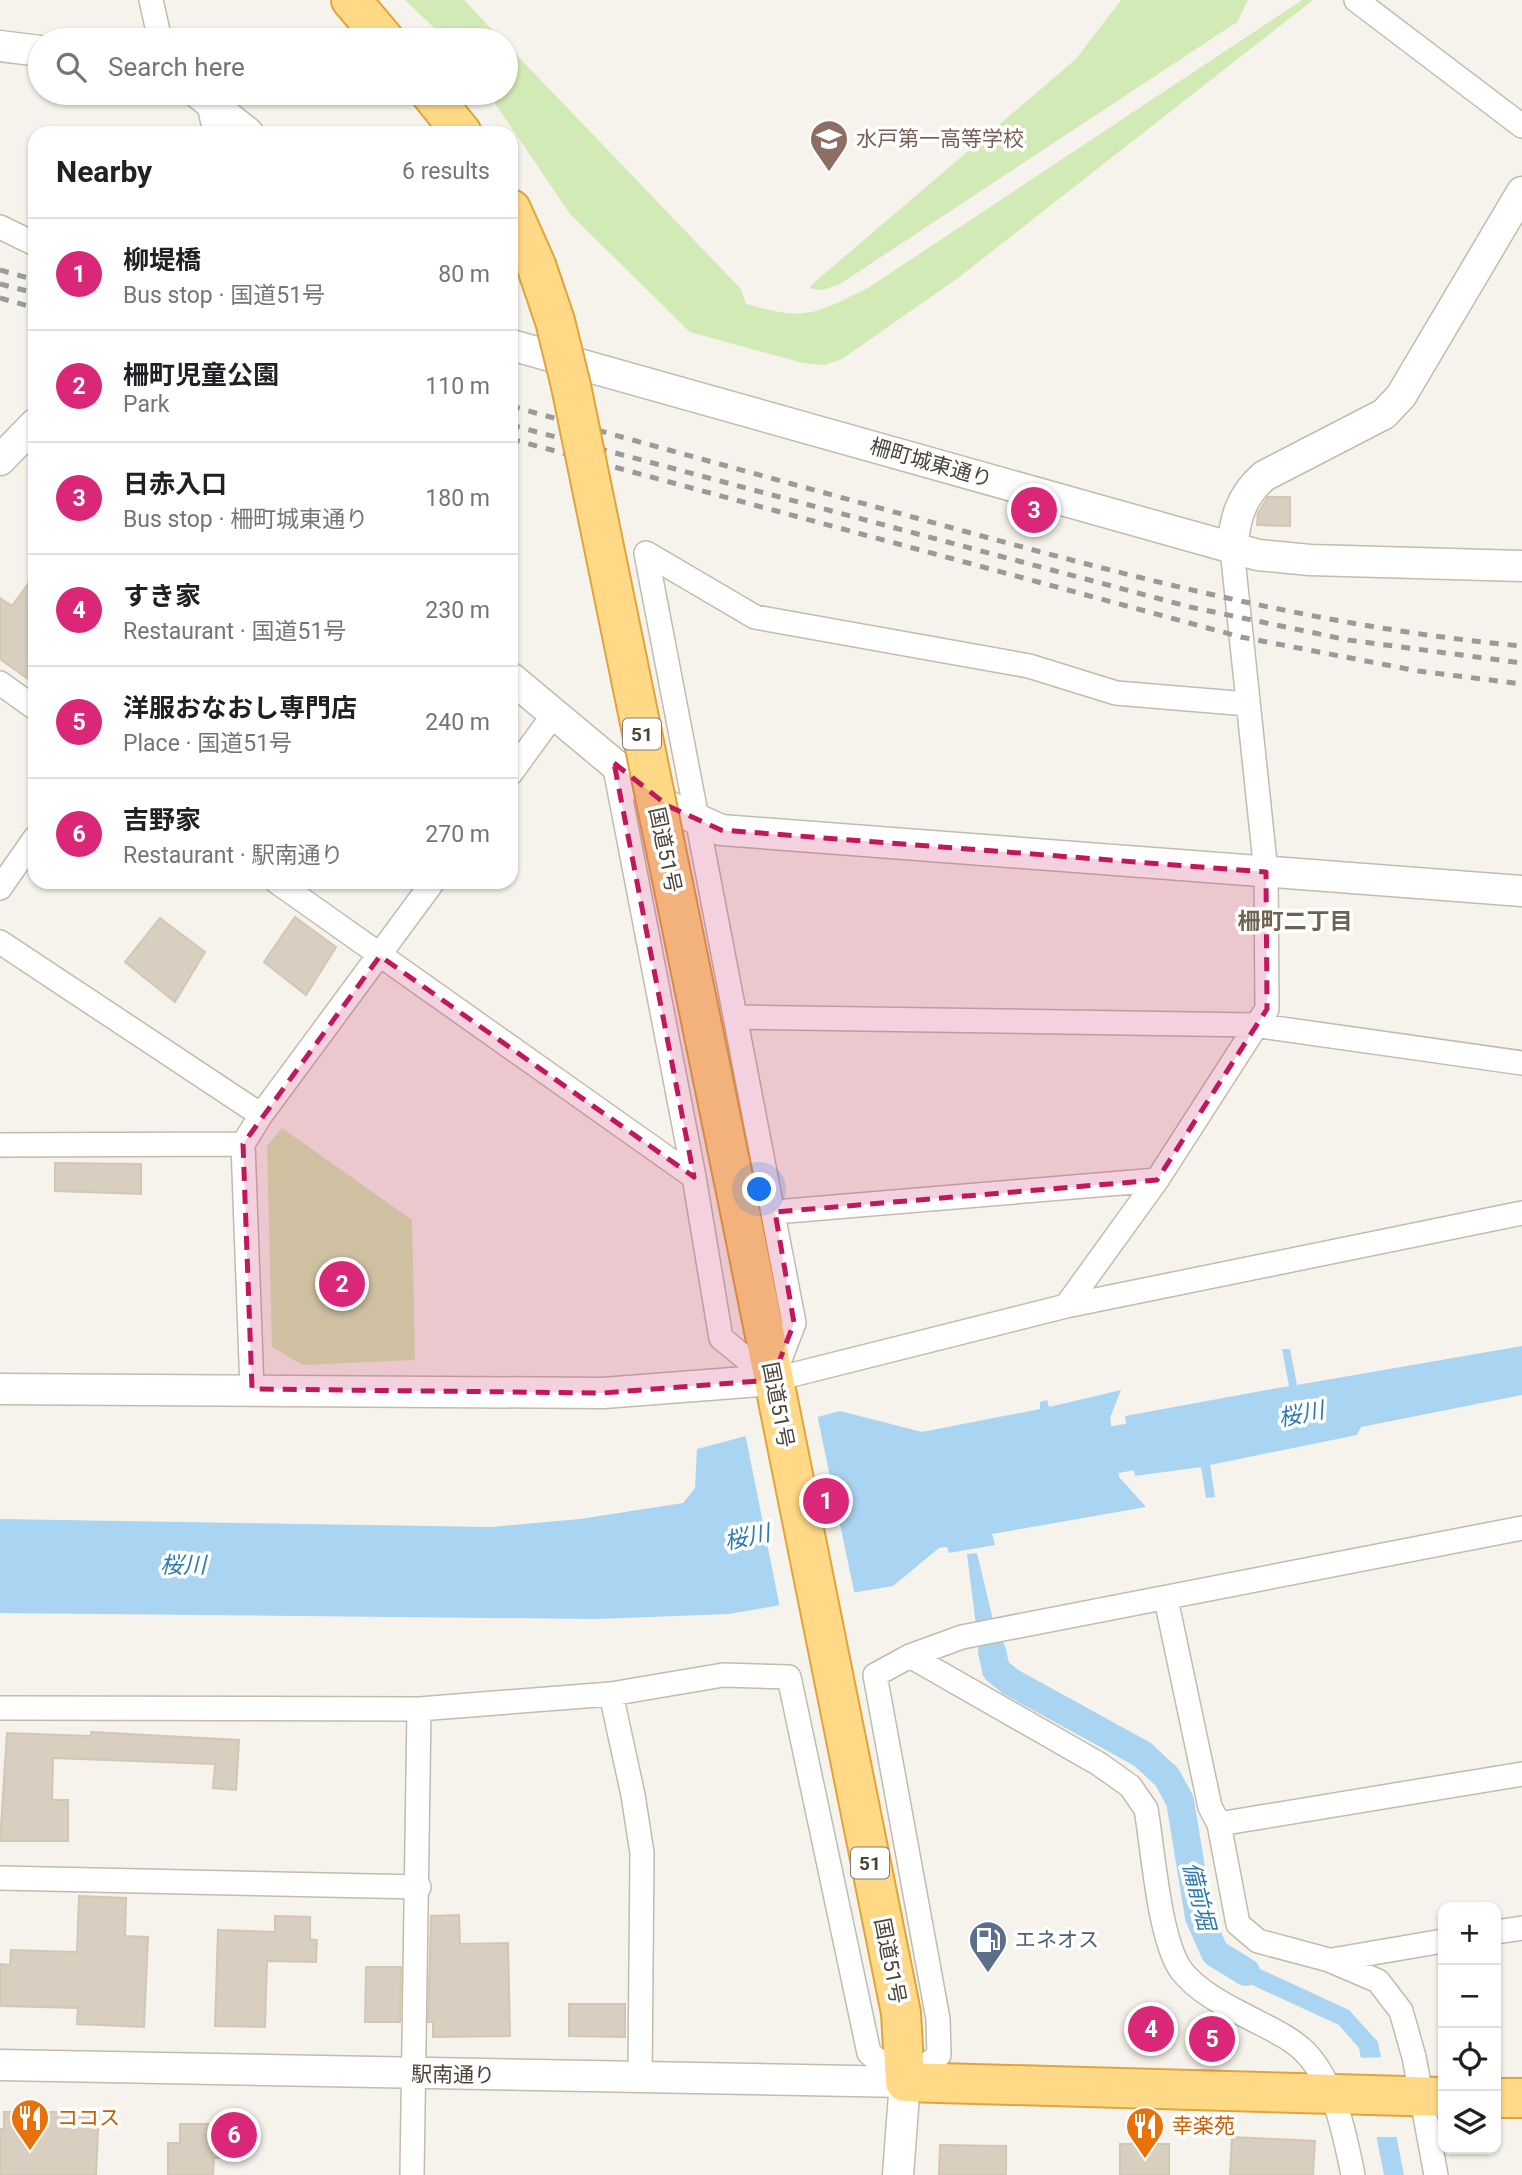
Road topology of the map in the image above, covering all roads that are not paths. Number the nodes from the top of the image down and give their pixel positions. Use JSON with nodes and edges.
{"nodes":[{"id":1,"x":151,"y":0,"type":"edge"},
{"id":2,"x":351,"y":0,"type":"edge"},
{"id":3,"x":1356,"y":0,"type":"edge"},
{"id":4,"x":157,"y":28,"type":"edge"},
{"id":5,"x":375,"y":28,"type":"edge"},
{"id":6,"x":0,"y":46,"type":"edge"},
{"id":7,"x":28,"y":50,"type":"edge"},
{"id":8,"x":206,"y":105,"type":"edge"},
{"id":9,"x":214,"y":105,"type":"edge"},
{"id":10,"x":440,"y":105,"type":"edge"},
{"id":11,"x":213,"y":126,"type":"edge"},
{"id":12,"x":239,"y":126,"type":"edge"},
{"id":13,"x":456,"y":126,"type":"edge"},
{"id":14,"x":1522,"y":126,"type":"edge"},
{"id":15,"x":1522,"y":192,"type":"edge"},
{"id":16,"x":518,"y":225,"type":"edge"},
{"id":17,"x":0,"y":227,"type":"edge"},
{"id":18,"x":28,"y":241,"type":"edge"},
{"id":19,"x":518,"y":347,"type":"edge"},
{"id":20,"x":28,"y":431,"type":"edge"},
{"id":21,"x":0,"y":460,"type":"edge"},
{"id":22,"x":1232,"y":549,"type":"junction"},
{"id":23,"x":1522,"y":565,"type":"edge"},
{"id":24,"x":0,"y":683,"type":"edge"},
{"id":25,"x":518,"y":684,"type":"edge"},
{"id":26,"x":28,"y":703,"type":"edge"},
{"id":27,"x":1248,"y":704,"type":"junction"},
{"id":28,"x":554,"y":714,"type":"junction"},
{"id":29,"x":518,"y":763,"type":"edge"},
{"id":30,"x":614,"y":763,"type":"junction"},
{"id":31,"x":698,"y":822,"type":"junction"},
{"id":32,"x":28,"y":848,"type":"edge"},
{"id":33,"x":1266,"y":872,"type":"junction"},
{"id":34,"x":0,"y":888,"type":"edge"},
{"id":35,"x":287,"y":889,"type":"edge"},
{"id":36,"x":428,"y":889,"type":"edge"},
{"id":37,"x":1522,"y":891,"type":"edge"},
{"id":38,"x":0,"y":942,"type":"edge"},
{"id":39,"x":380,"y":956,"type":"junction"},
{"id":40,"x":735,"y":1017,"type":"junction"},
{"id":41,"x":1254,"y":1025,"type":"junction"},
{"id":42,"x":1522,"y":1063,"type":"edge"},
{"id":43,"x":261,"y":1115,"type":"junction"},
{"id":44,"x":0,"y":1144,"type":"edge"},
{"id":45,"x":243,"y":1144,"type":"junction"},
{"id":46,"x":694,"y":1177,"type":"junction"},
{"id":47,"x":1157,"y":1180,"type":"junction"},
{"id":48,"x":757,"y":1209,"type":"junction"},
{"id":49,"x":1522,"y":1213,"type":"edge"},
{"id":50,"x":1066,"y":1306,"type":"junction"},
{"id":51,"x":0,"y":1389,"type":"edge"},
{"id":52,"x":252,"y":1389,"type":"junction"},
{"id":53,"x":776,"y":1397,"type":"junction"},
{"id":54,"x":1522,"y":1528,"type":"edge"},
{"id":55,"x":1166,"y":1599,"type":"junction"},
{"id":56,"x":910,"y":1656,"type":"junction"},
{"id":57,"x":611,"y":1694,"type":"junction"},
{"id":58,"x":0,"y":1708,"type":"edge"},
{"id":59,"x":419,"y":1709,"type":"junction"},
{"id":60,"x":1522,"y":1774,"type":"edge"},
{"id":61,"x":1219,"y":1824,"type":"junction"},
{"id":62,"x":0,"y":1878,"type":"edge"},
{"id":63,"x":419,"y":1887,"type":"junction"},
{"id":64,"x":1522,"y":1928,"type":"edge"},
{"id":65,"x":1501,"y":1931,"type":"edge"},
{"id":66,"x":1438,"y":1942,"type":"edge"},
{"id":67,"x":1329,"y":1961,"type":"junction"},
{"id":68,"x":0,"y":2065,"type":"edge"},
{"id":69,"x":413,"y":2074,"type":"junction"},
{"id":70,"x":640,"y":2077,"type":"junction"},
{"id":71,"x":905,"y":2082,"type":"junction"},
{"id":72,"x":1343,"y":2095,"type":"junction"},
{"id":73,"x":1425,"y":2096,"type":"edge"},
{"id":74,"x":1501,"y":2098,"type":"edge"},
{"id":75,"x":1522,"y":2098,"type":"edge"},
{"id":76,"x":412,"y":2175,"type":"edge"},
{"id":77,"x":898,"y":2175,"type":"edge"},
{"id":78,"x":1353,"y":2175,"type":"edge"},
{"id":79,"x":1436,"y":2175,"type":"edge"}],
"edges":[{"from":1,"to":4,"type":"street"},
{"from":2,"to":5,"type":"highway"},
{"from":3,"to":14,"type":"street"},
{"from":6,"to":7,"type":"street"},
{"from":8,"to":11,"type":"street"},
{"from":9,"to":12,"type":"street"},
{"from":10,"to":13,"type":"highway"},
{"from":15,"to":22,"type":"street"},
{"from":16,"to":48,"type":"highway","name":"国道51号","number":"51","bridge":true},
{"from":17,"to":18,"type":"street"},
{"from":19,"to":22,"type":"street","name":"柵町城東通り"},
{"from":20,"to":21,"type":"street"},
{"from":22,"to":23,"type":"street","name":"柵町城東通り"},
{"from":22,"to":27,"type":"street"},
{"from":24,"to":26,"type":"street"},
{"from":25,"to":28,"type":"street"},
{"from":27,"to":31,"type":"street"},
{"from":27,"to":33,"type":"street"},
{"from":28,"to":29,"type":"street"},
{"from":28,"to":30,"type":"street"},
{"from":30,"to":31,"type":"street"},
{"from":30,"to":46,"type":"street"},
{"from":31,"to":33,"type":"street"},
{"from":31,"to":40,"type":"street"},
{"from":32,"to":34,"type":"street"},
{"from":33,"to":37,"type":"street"},
{"from":33,"to":41,"type":"street"},
{"from":35,"to":39,"type":"street"},
{"from":36,"to":39,"type":"street"},
{"from":38,"to":43,"type":"street"},
{"from":39,"to":43,"type":"street"},
{"from":39,"to":46,"type":"street"},
{"from":40,"to":41,"type":"street"},
{"from":40,"to":48,"type":"street"},
{"from":41,"to":42,"type":"street"},
{"from":41,"to":47,"type":"street"},
{"from":43,"to":45,"type":"street"},
{"from":44,"to":45,"type":"street"},
{"from":45,"to":52,"type":"street"},
{"from":46,"to":53,"type":"street"},
{"from":47,"to":48,"type":"street"},
{"from":47,"to":50,"type":"street"},
{"from":48,"to":53,"type":"highway","name":"国道51号","number":"51"},
{"from":49,"to":50,"type":"street"},
{"from":50,"to":53,"type":"street"},
{"from":51,"to":52,"type":"street"},
{"from":52,"to":53,"type":"street"},
{"from":53,"to":71,"type":"highway","name":"国道51号","number":"51"},
{"from":54,"to":55,"type":"street"},
{"from":55,"to":56,"type":"street"},
{"from":55,"to":61,"type":"street"},
{"from":56,"to":71,"type":"street"},
{"from":56,"to":72,"type":"street"},
{"from":57,"to":59,"type":"street"},
{"from":57,"to":70,"type":"street"},
{"from":57,"to":71,"type":"street"},
{"from":58,"to":59,"type":"street"},
{"from":59,"to":63,"type":"street"},
{"from":60,"to":61,"type":"street"},
{"from":61,"to":67,"type":"street"},
{"from":62,"to":63,"type":"street"},
{"from":63,"to":69,"type":"street"},
{"from":64,"to":65,"type":"street"},
{"from":66,"to":67,"type":"street"},
{"from":67,"to":73,"type":"street"},
{"from":68,"to":69,"type":"street","name":"駅南通り"},
{"from":69,"to":70,"type":"street","name":"駅南通り"},
{"from":69,"to":76,"type":"street"},
{"from":70,"to":71,"type":"street","name":"駅南通り"},
{"from":71,"to":72,"type":"highway"},
{"from":71,"to":77,"type":"street"},
{"from":72,"to":73,"type":"highway"},
{"from":72,"to":78,"type":"street"},
{"from":73,"to":79,"type":"street"},
{"from":74,"to":75,"type":"highway"}]}
